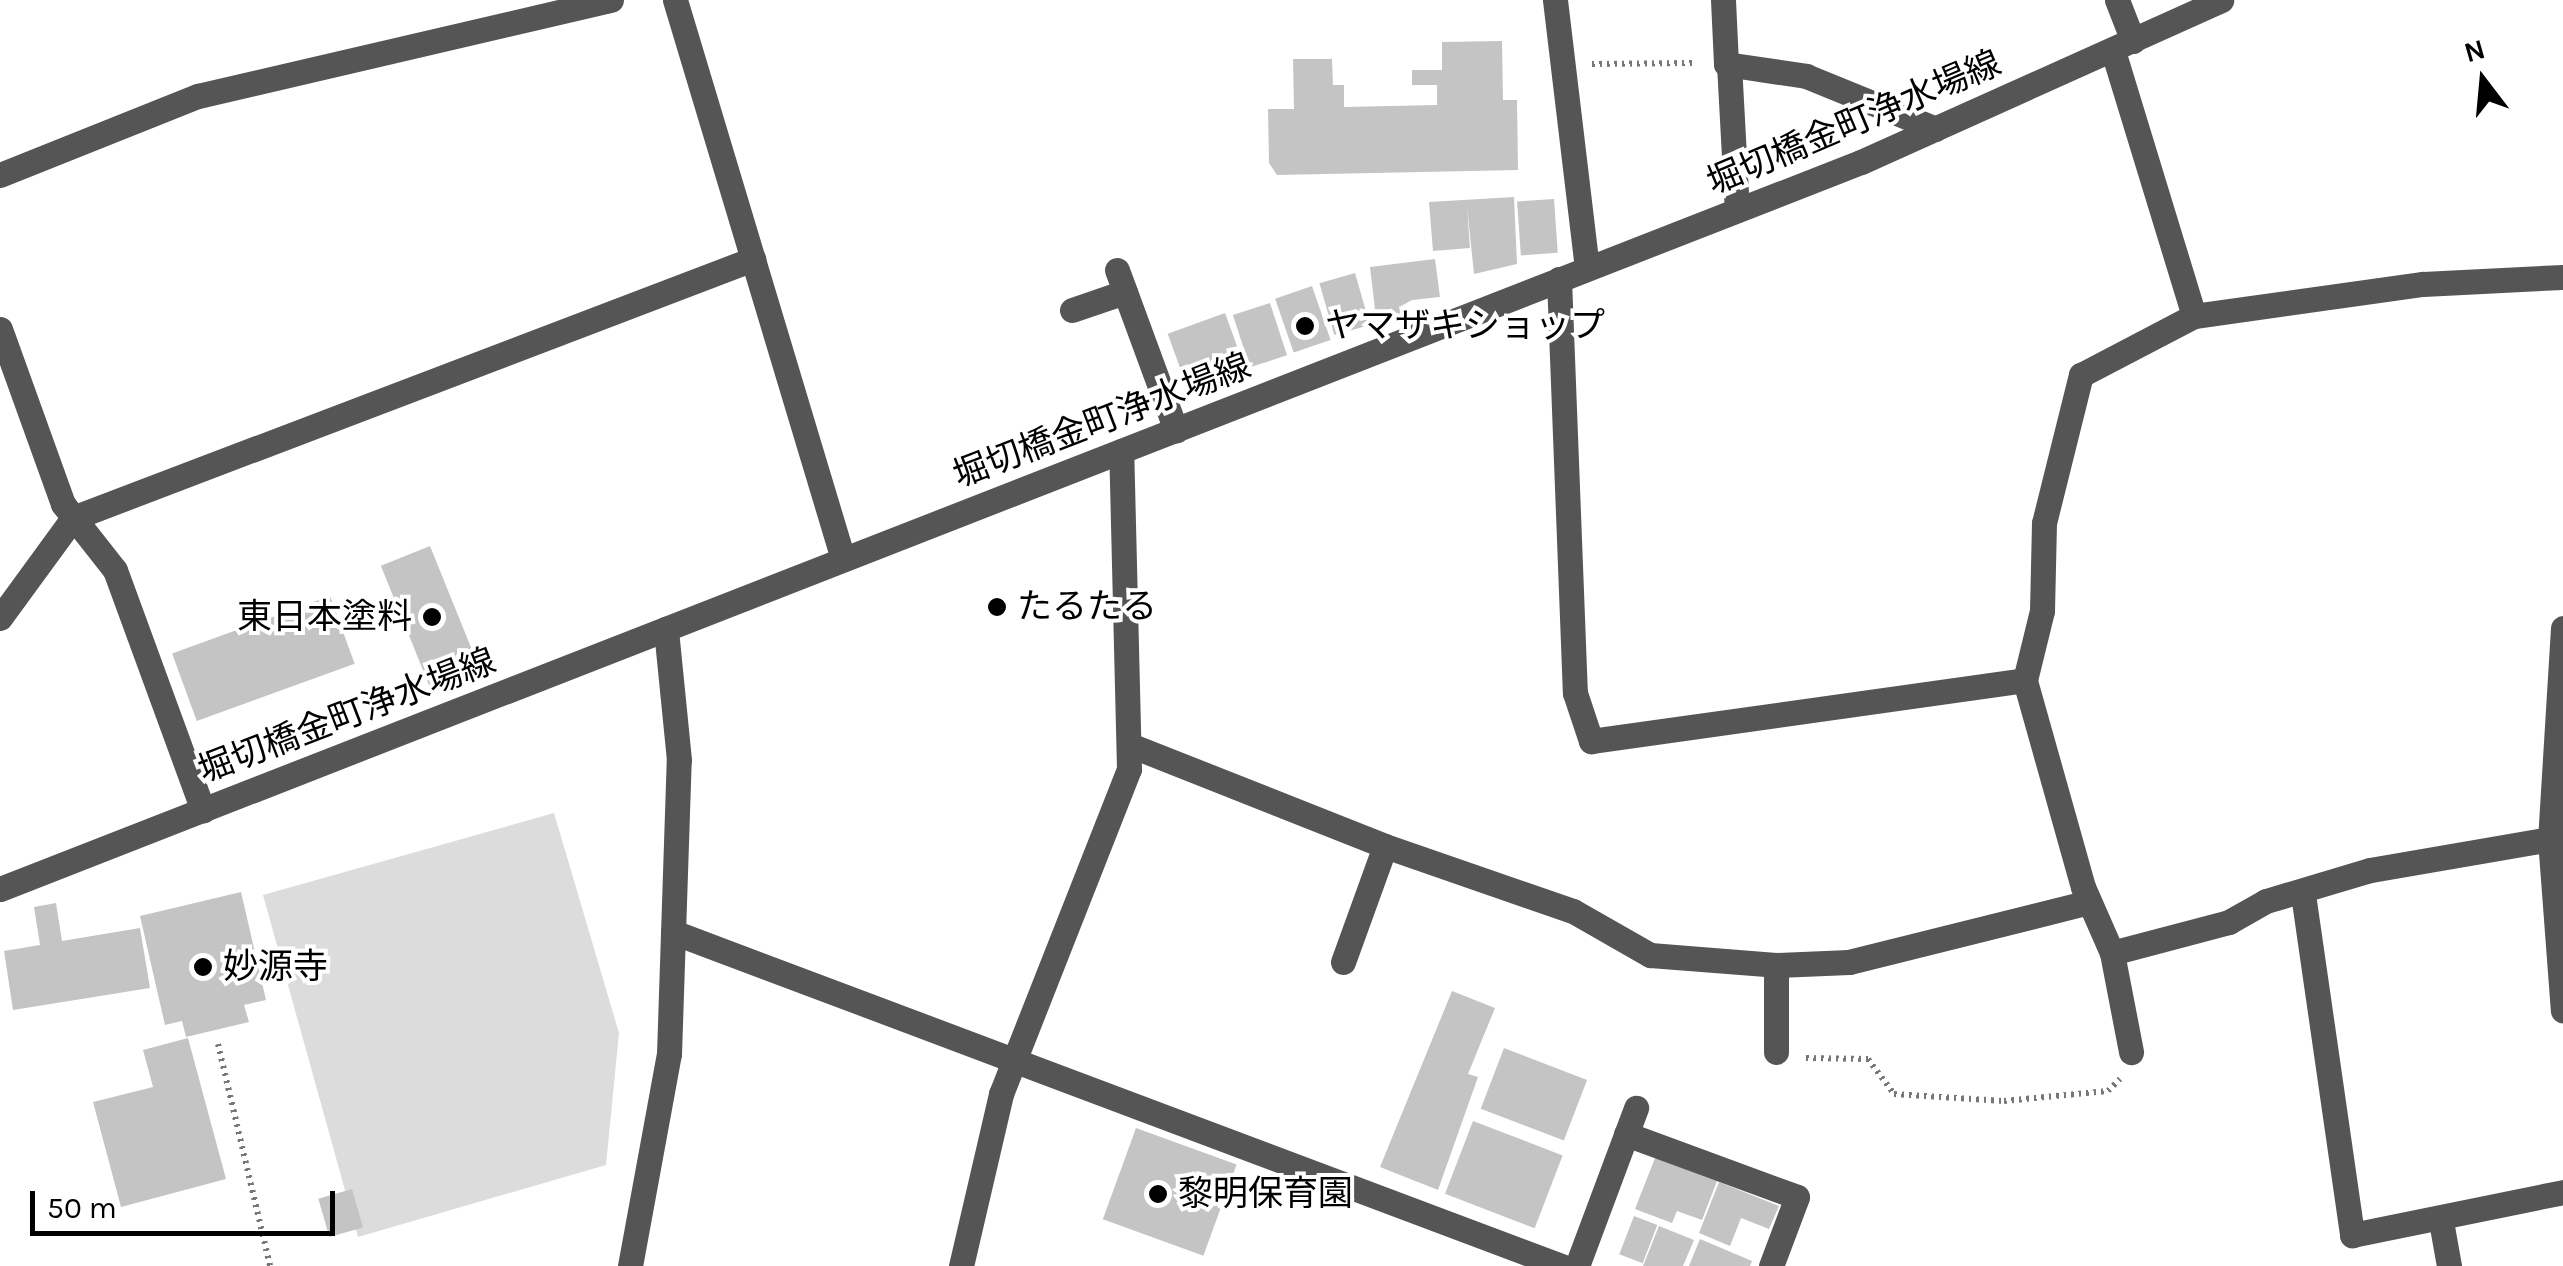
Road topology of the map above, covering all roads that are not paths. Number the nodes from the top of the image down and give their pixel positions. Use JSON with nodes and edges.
{"nodes":[{"id":1,"x":612,"y":0,"type":"edge"},
{"id":2,"x":676,"y":0,"type":"edge"},
{"id":3,"x":1555,"y":0,"type":"edge"},
{"id":4,"x":1723,"y":0,"type":"edge"},
{"id":5,"x":2117,"y":0,"type":"edge"},
{"id":6,"x":2221,"y":0,"type":"edge"},
{"id":7,"x":2123,"y":46,"type":"junction"},
{"id":8,"x":1728,"y":64,"type":"junction"},
{"id":9,"x":1936,"y":129,"type":"junction"},
{"id":10,"x":0,"y":174,"type":"edge"},
{"id":11,"x":1737,"y":210,"type":"junction"},
{"id":12,"x":753,"y":259,"type":"junction"},
{"id":13,"x":1587,"y":268,"type":"junction"},
{"id":14,"x":2563,"y":277,"type":"edge"},
{"id":15,"x":1559,"y":279,"type":"junction"},
{"id":16,"x":1072,"y":310,"type":"dead end"},
{"id":17,"x":2194,"y":316,"type":"junction"},
{"id":18,"x":0,"y":328,"type":"edge"},
{"id":19,"x":1176,"y":430,"type":"junction"},
{"id":20,"x":1120,"y":451,"type":"junction"},
{"id":21,"x":73,"y":518,"type":"junction"},
{"id":22,"x":842,"y":559,"type":"junction"},
{"id":23,"x":0,"y":618,"type":"edge"},
{"id":24,"x":2563,"y":628,"type":"edge"},
{"id":25,"x":666,"y":629,"type":"junction"},
{"id":26,"x":2025,"y":680,"type":"junction"},
{"id":27,"x":1130,"y":745,"type":"junction"},
{"id":28,"x":203,"y":810,"type":"junction"},
{"id":29,"x":1385,"y":846,"type":"junction"},
{"id":30,"x":2554,"y":853,"type":"edge"},
{"id":31,"x":0,"y":888,"type":"edge"},
{"id":32,"x":2303,"y":894,"type":"junction"},
{"id":33,"x":2089,"y":902,"type":"junction"},
{"id":34,"x":673,"y":932,"type":"junction"},
{"id":35,"x":2112,"y":952,"type":"junction"},
{"id":36,"x":1343,"y":962,"type":"dead end"},
{"id":37,"x":1776,"y":965,"type":"junction"},
{"id":38,"x":2563,"y":1012,"type":"edge"},
{"id":39,"x":1776,"y":1052,"type":"road end"},
{"id":40,"x":2131,"y":1052,"type":"road end"},
{"id":41,"x":1014,"y":1062,"type":"junction"},
{"id":42,"x":1636,"y":1108,"type":"dead end"},
{"id":43,"x":1626,"y":1134,"type":"junction"},
{"id":44,"x":2563,"y":1192,"type":"edge"},
{"id":45,"x":2441,"y":1221,"type":"junction"},
{"id":46,"x":630,"y":1266,"type":"edge"},
{"id":47,"x":960,"y":1266,"type":"edge"},
{"id":48,"x":1560,"y":1266,"type":"edge"},
{"id":49,"x":1577,"y":1266,"type":"edge"},
{"id":50,"x":1770,"y":1266,"type":"edge"},
{"id":51,"x":2449,"y":1266,"type":"edge"}],
"edges":[{"from":1,"to":10,"type":"street"},
{"from":2,"to":12,"type":"street"},
{"from":3,"to":13,"type":"street"},
{"from":4,"to":8,"type":"street"},
{"from":5,"to":7,"type":"street"},
{"from":6,"to":7,"type":"street","name":"堀切橋金町浄水場線"},
{"from":7,"to":9,"type":"street","name":"堀切橋金町浄水場線"},
{"from":7,"to":17,"type":"street"},
{"from":8,"to":9,"type":"street"},
{"from":8,"to":11,"type":"street"},
{"from":9,"to":11,"type":"street","name":"堀切橋金町浄水場線"},
{"from":11,"to":13,"type":"street","name":"堀切橋金町浄水場線"},
{"from":12,"to":21,"type":"street"},
{"from":12,"to":22,"type":"street"},
{"from":13,"to":15,"type":"street","name":"堀切橋金町浄水場線"},
{"from":14,"to":17,"type":"street"},
{"from":15,"to":19,"type":"street","name":"堀切橋金町浄水場線"},
{"from":15,"to":26,"type":"street"},
{"from":16,"to":19,"type":"street"},
{"from":17,"to":26,"type":"street"},
{"from":18,"to":21,"type":"street"},
{"from":19,"to":20,"type":"street","name":"堀切橋金町浄水場線"},
{"from":20,"to":22,"type":"street","name":"堀切橋金町浄水場線"},
{"from":20,"to":27,"type":"street"},
{"from":21,"to":23,"type":"street"},
{"from":21,"to":28,"type":"street"},
{"from":22,"to":25,"type":"street","name":"堀切橋金町浄水場線"},
{"from":24,"to":30,"type":"street"},
{"from":25,"to":28,"type":"street","name":"堀切橋金町浄水場線"},
{"from":25,"to":34,"type":"street"},
{"from":26,"to":33,"type":"street"},
{"from":27,"to":29,"type":"street"},
{"from":27,"to":41,"type":"street"},
{"from":28,"to":31,"type":"street","name":"堀切橋金町浄水場線"},
{"from":29,"to":36,"type":"street"},
{"from":29,"to":37,"type":"street"},
{"from":30,"to":32,"type":"street"},
{"from":30,"to":38,"type":"street"},
{"from":32,"to":35,"type":"street"},
{"from":32,"to":45,"type":"street"},
{"from":33,"to":35,"type":"street"},
{"from":33,"to":37,"type":"street"},
{"from":34,"to":41,"type":"street"},
{"from":34,"to":46,"type":"street"},
{"from":35,"to":40,"type":"street"},
{"from":37,"to":39,"type":"street"},
{"from":41,"to":47,"type":"street"},
{"from":41,"to":48,"type":"street"},
{"from":42,"to":43,"type":"street"},
{"from":43,"to":49,"type":"street"},
{"from":43,"to":50,"type":"street"},
{"from":44,"to":45,"type":"street"},
{"from":45,"to":51,"type":"street"}]}
